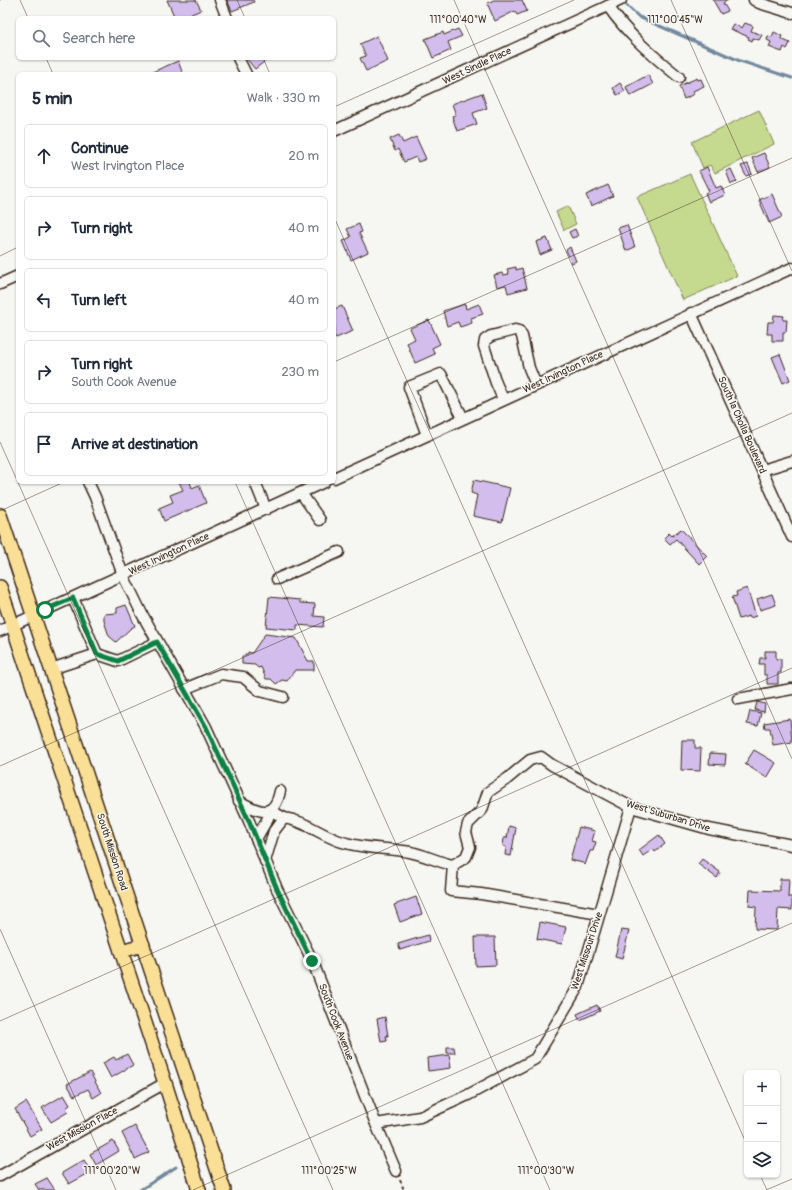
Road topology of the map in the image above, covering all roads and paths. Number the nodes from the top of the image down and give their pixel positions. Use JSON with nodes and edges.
{"nodes":[{"id":1,"x":220,"y":0,"type":"edge"},
{"id":2,"x":621,"y":0,"type":"edge"},
{"id":3,"x":754,"y":0,"type":"edge"},
{"id":4,"x":608,"y":6,"type":"junction"},
{"id":5,"x":792,"y":13,"type":"edge"},
{"id":6,"x":226,"y":16,"type":"edge"},
{"id":7,"x":239,"y":60,"type":"edge"},
{"id":8,"x":245,"y":72,"type":"edge"},
{"id":9,"x":679,"y":77,"type":"dead end"},
{"id":10,"x":336,"y":130,"type":"edge"},
{"id":11,"x":792,"y":268,"type":"edge"},
{"id":12,"x":16,"y":277,"type":"edge"},
{"id":13,"x":0,"y":284,"type":"edge"},
{"id":14,"x":691,"y":313,"type":"junction"},
{"id":15,"x":536,"y":385,"type":"junction"},
{"id":16,"x":503,"y":399,"type":"junction"},
{"id":17,"x":462,"y":418,"type":"junction"},
{"id":18,"x":427,"y":435,"type":"junction"},
{"id":19,"x":792,"y":461,"type":"edge"},
{"id":20,"x":762,"y":470,"type":"junction"},
{"id":21,"x":336,"y":477,"type":"edge"},
{"id":22,"x":89,"y":484,"type":"edge"},
{"id":23,"x":256,"y":484,"type":"edge"},
{"id":24,"x":320,"y":484,"type":"edge"},
{"id":25,"x":301,"y":493,"type":"junction"},
{"id":26,"x":266,"y":509,"type":"junction"},
{"id":27,"x":0,"y":515,"type":"edge"},
{"id":28,"x":320,"y":520,"type":"dead end"},
{"id":29,"x":791,"y":534,"type":"edge"},
{"id":30,"x":339,"y":552,"type":"dead end"},
{"id":31,"x":123,"y":575,"type":"junction"},
{"id":32,"x":277,"y":579,"type":"dead end"},
{"id":33,"x":0,"y":587,"type":"edge"},
{"id":34,"x":73,"y":598,"type":"junction"},
{"id":35,"x":34,"y":616,"type":"junction"},
{"id":36,"x":13,"y":625,"type":"junction"},
{"id":37,"x":0,"y":631,"type":"edge"},
{"id":38,"x":157,"y":642,"type":"junction"},
{"id":39,"x":97,"y":654,"type":"junction"},
{"id":40,"x":51,"y":669,"type":"junction"},
{"id":41,"x":184,"y":689,"type":"junction"},
{"id":42,"x":792,"y":690,"type":"edge"},
{"id":43,"x":284,"y":697,"type":"dead end"},
{"id":44,"x":738,"y":699,"type":"dead end"},
{"id":45,"x":280,"y":791,"type":"dead end"},
{"id":46,"x":239,"y":801,"type":"junction"},
{"id":47,"x":631,"y":807,"type":"junction"},
{"id":48,"x":270,"y":810,"type":"junction"},
{"id":49,"x":284,"y":818,"type":"junction"},
{"id":50,"x":256,"y":839,"type":"junction"},
{"id":51,"x":792,"y":845,"type":"edge"},
{"id":52,"x":265,"y":861,"type":"junction"},
{"id":53,"x":454,"y":865,"type":"junction"},
{"id":54,"x":599,"y":914,"type":"junction"},
{"id":55,"x":143,"y":945,"type":"junction"},
{"id":56,"x":121,"y":950,"type":"junction"},
{"id":57,"x":165,"y":1083,"type":"junction"},
{"id":58,"x":376,"y":1124,"type":"junction"},
{"id":59,"x":396,"y":1171,"type":"dead end"},
{"id":60,"x":0,"y":1176,"type":"edge"},
{"id":61,"x":199,"y":1190,"type":"edge"},
{"id":62,"x":224,"y":1190,"type":"edge"}],
"edges":[{"from":1,"to":6,"type":"street"},
{"from":2,"to":4,"type":"street","name":"West Sindle Place"},
{"from":3,"to":5,"type":"street"},
{"from":4,"to":9,"type":"street"},
{"from":4,"to":10,"type":"street","name":"West Sindle Place"},
{"from":7,"to":8,"type":"street"},
{"from":11,"to":14,"type":"street","name":"West Irvington Place"},
{"from":12,"to":13,"type":"street"},
{"from":14,"to":15,"type":"street","name":"West Irvington Place"},
{"from":14,"to":20,"type":"street","name":"South la Cholla Boulevard"},
{"from":15,"to":16,"type":"street","name":"West Irvington Place"},
{"from":15,"to":16,"type":"street"},
{"from":16,"to":17,"type":"street","name":"West Irvington Place"},
{"from":17,"to":18,"type":"street","name":"West Irvington Place"},
{"from":17,"to":18,"type":"street"},
{"from":18,"to":21,"type":"street","name":"West Irvington Place"},
{"from":19,"to":20,"type":"street"},
{"from":20,"to":29,"type":"street","name":"South la Cholla Boulevard"},
{"from":22,"to":31,"type":"street","name":"South Cook Avenue"},
{"from":23,"to":26,"type":"street"},
{"from":24,"to":25,"type":"street","name":"West Irvington Place"},
{"from":25,"to":26,"type":"street","name":"West Irvington Place"},
{"from":25,"to":28,"type":"street"},
{"from":26,"to":31,"type":"street","name":"West Irvington Place"},
{"from":27,"to":35,"type":"main road","name":"South Mission Road"},
{"from":30,"to":32,"type":"street"},
{"from":31,"to":34,"type":"street","name":"West Irvington Place"},
{"from":31,"to":38,"type":"street","name":"South Cook Avenue"},
{"from":33,"to":36,"type":"main road"},
{"from":34,"to":35,"type":"street","name":"West Irvington Place"},
{"from":34,"to":39,"type":"street"},
{"from":35,"to":36,"type":"street","name":"West Irvington Place"},
{"from":35,"to":40,"type":"main road","name":"South Mission Road"},
{"from":36,"to":37,"type":"street","name":"West Irvington Place"},
{"from":36,"to":56,"type":"main road"},
{"from":38,"to":39,"type":"street"},
{"from":38,"to":41,"type":"street","name":"South Cook Avenue"},
{"from":39,"to":40,"type":"street"},
{"from":40,"to":55,"type":"main road","name":"South Mission Road"},
{"from":41,"to":43,"type":"street"},
{"from":41,"to":46,"type":"street","name":"South Cook Avenue"},
{"from":42,"to":44,"type":"street"},
{"from":45,"to":48,"type":"street"},
{"from":46,"to":48,"type":"street"},
{"from":46,"to":50,"type":"street","name":"South Cook Avenue"},
{"from":47,"to":51,"type":"street","name":"West Suburban Drive"},
{"from":47,"to":53,"type":"street","name":"West Suburban Drive"},
{"from":47,"to":54,"type":"street","name":"West Missouri Drive"},
{"from":48,"to":49,"type":"street"},
{"from":48,"to":50,"type":"street"},
{"from":49,"to":52,"type":"street"},
{"from":49,"to":53,"type":"street"},
{"from":50,"to":52,"type":"street","name":"South Cook Avenue"},
{"from":52,"to":58,"type":"street","name":"South Cook Avenue"},
{"from":53,"to":54,"type":"street"},
{"from":54,"to":58,"type":"street","name":"West Missouri Drive"},
{"from":55,"to":56,"type":"main road"},
{"from":55,"to":62,"type":"main road","name":"South Mission Road"},
{"from":56,"to":57,"type":"main road"},
{"from":57,"to":60,"type":"street","name":"West Mission Place"},
{"from":57,"to":61,"type":"main road"},
{"from":58,"to":59,"type":"street","name":"South Cook Avenue"}]}
